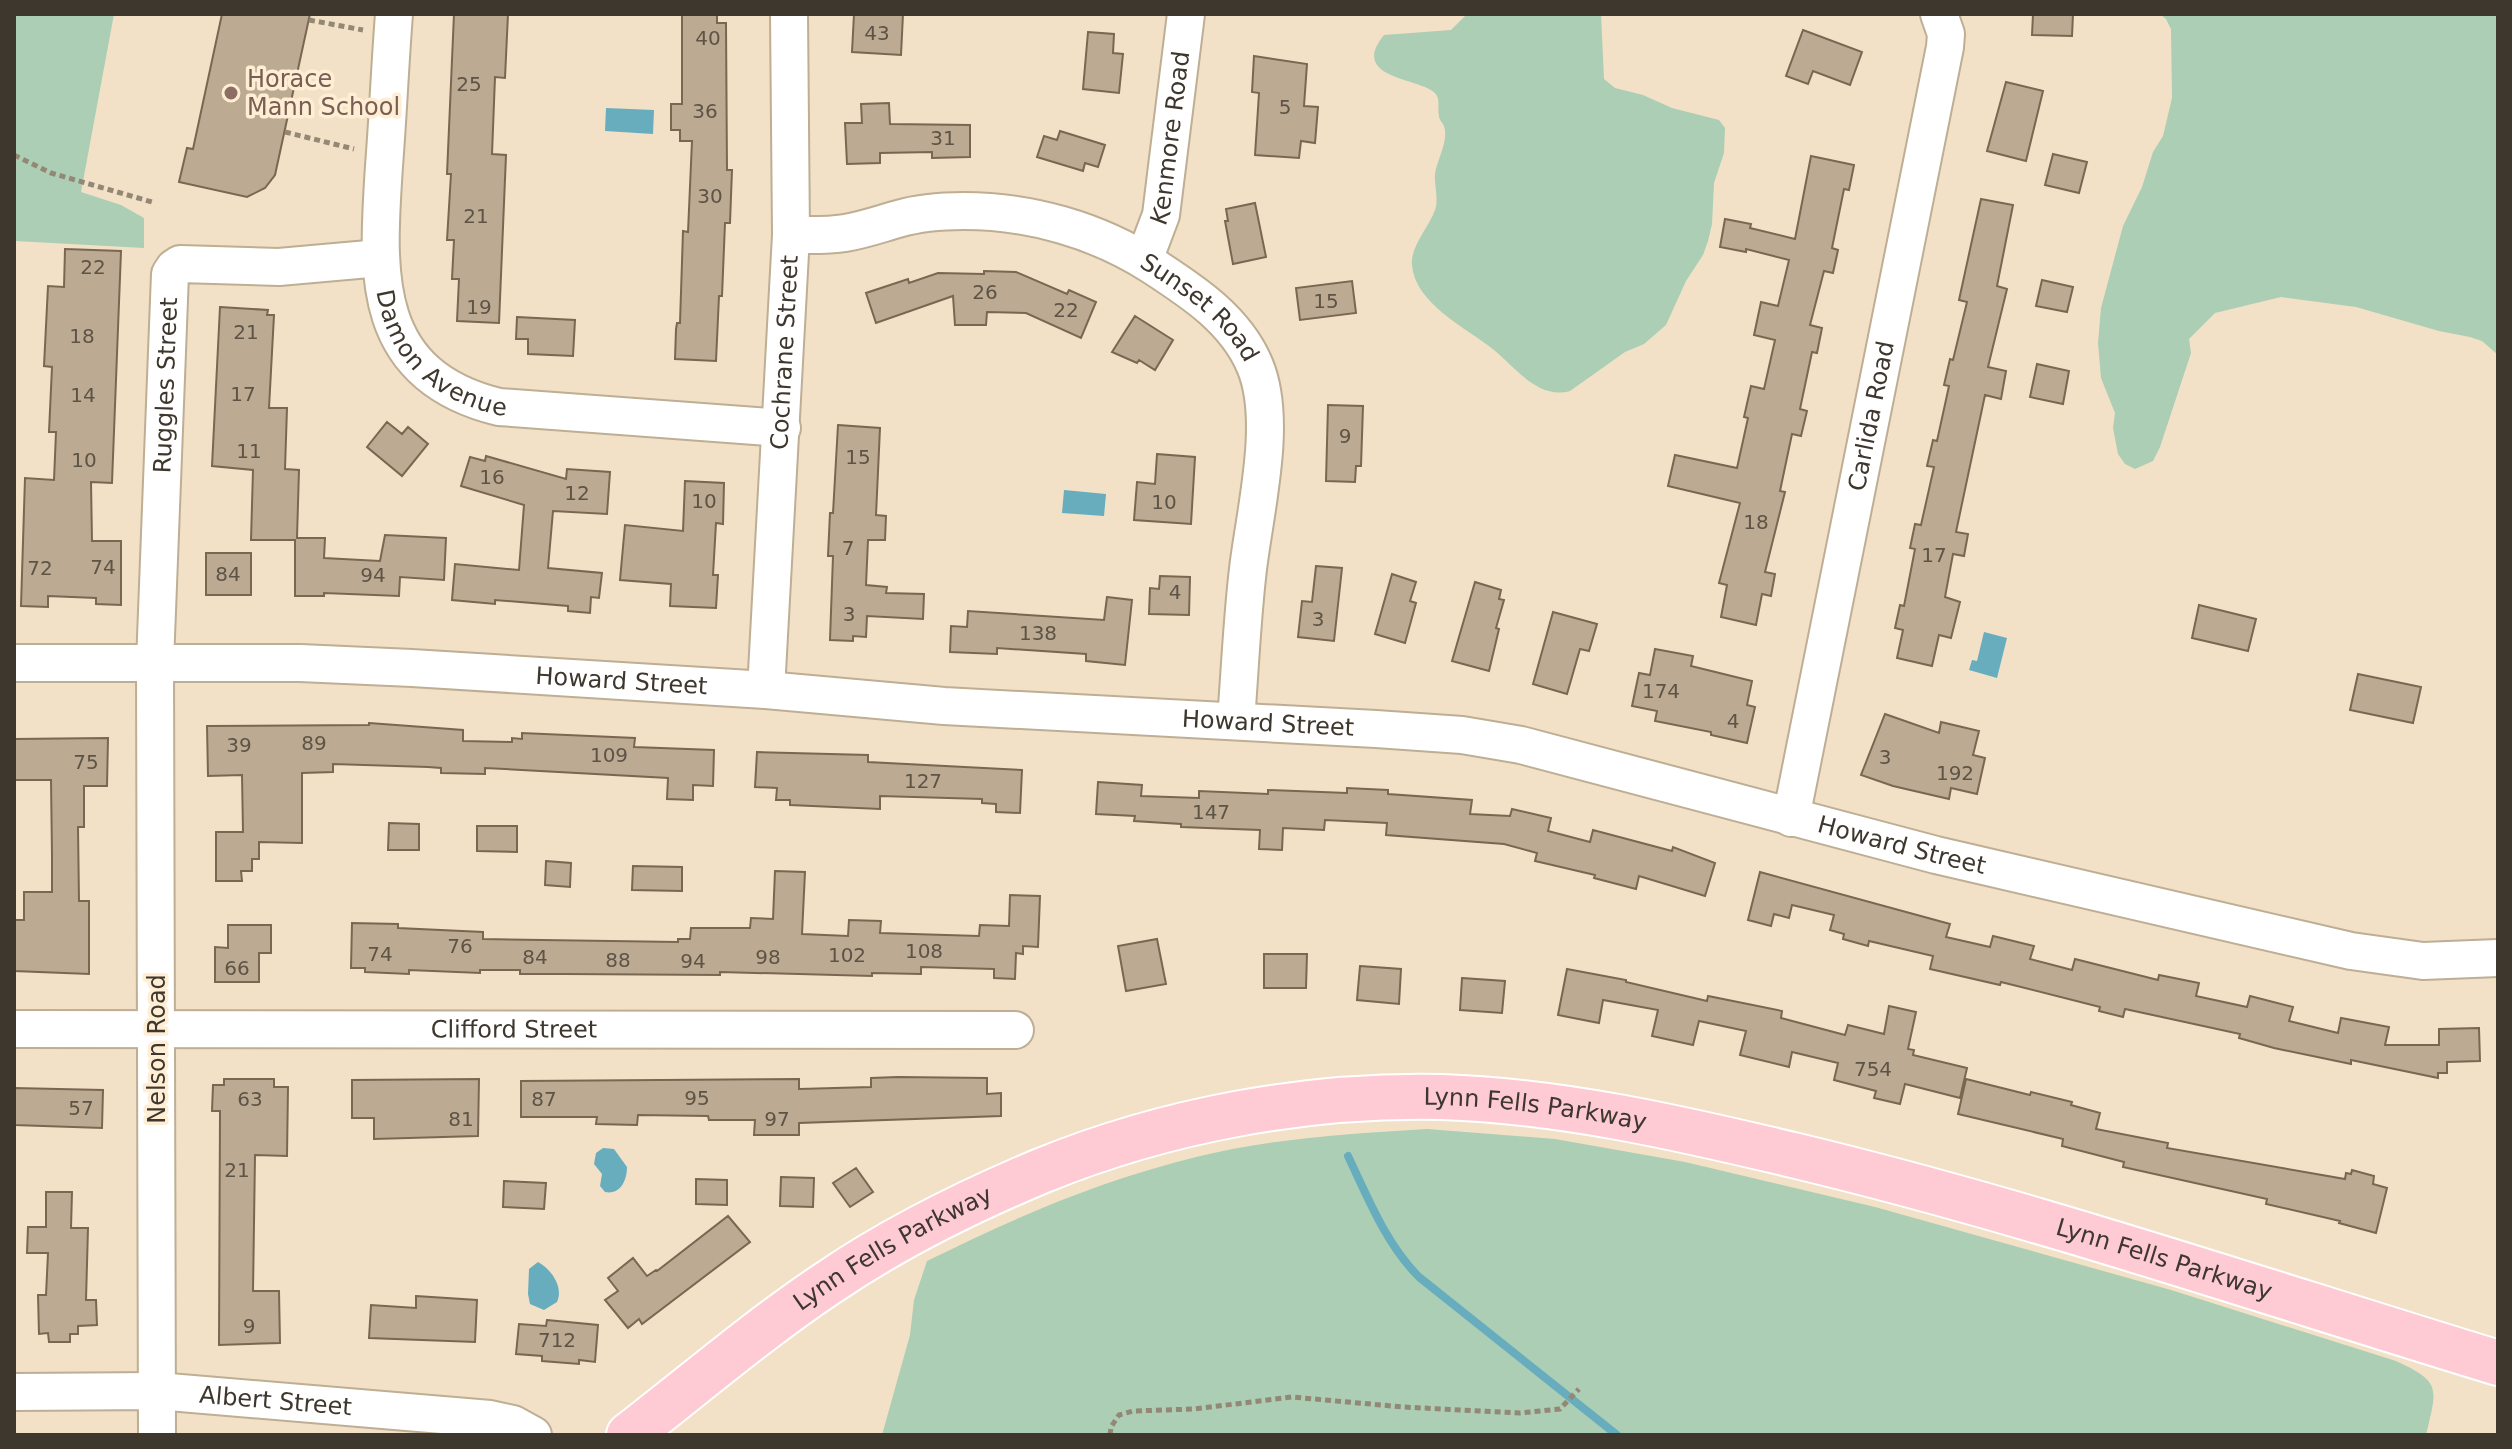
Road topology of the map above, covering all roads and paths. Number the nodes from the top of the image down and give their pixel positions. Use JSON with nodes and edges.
{"nodes":[{"id":1,"x":789,"y":14,"type":"edge"},
{"id":2,"x":1186,"y":14,"type":"edge"},
{"id":3,"x":1939,"y":14,"type":"edge"},
{"id":4,"x":309,"y":20,"type":"dead end"},
{"id":5,"x":393,"y":25,"type":"edge"},
{"id":6,"x":285,"y":132,"type":"dead end"},
{"id":7,"x":14,"y":155,"type":"edge"},
{"id":8,"x":385,"y":156,"type":"junction"},
{"id":9,"x":152,"y":202,"type":"dead end"},
{"id":10,"x":791,"y":235,"type":"junction"},
{"id":11,"x":380,"y":258,"type":"junction"},
{"id":12,"x":1144,"y":260,"type":"junction"},
{"id":13,"x":782,"y":428,"type":"junction"},
{"id":14,"x":14,"y":663,"type":"edge"},
{"id":15,"x":155,"y":663,"type":"junction"},
{"id":16,"x":766,"y":690,"type":"junction"},
{"id":17,"x":1236,"y":720,"type":"junction"},
{"id":18,"x":1791,"y":818,"type":"junction"},
{"id":19,"x":2498,"y":958,"type":"edge"},
{"id":20,"x":14,"y":1029,"type":"edge"},
{"id":21,"x":157,"y":1030,"type":"junction"},
{"id":22,"x":1015,"y":1030,"type":"dead end"},
{"id":23,"x":2498,"y":1363,"type":"edge"},
{"id":24,"x":1579,"y":1389,"type":"dead end"},
{"id":25,"x":157,"y":1391,"type":"junction"},
{"id":26,"x":14,"y":1392,"type":"edge"},
{"id":27,"x":157,"y":1435,"type":"edge"},
{"id":28,"x":533,"y":1435,"type":"edge"},
{"id":29,"x":629,"y":1435,"type":"edge"},
{"id":30,"x":1110,"y":1435,"type":"edge"}],
"edges":[{"from":1,"to":10,"type":"street","name":"Cochrane Street"},
{"from":2,"to":12,"type":"street","name":"Kenmore Road"},
{"from":3,"to":18,"type":"street","name":"Carlida Road"},
{"from":4,"to":5,"type":"path"},
{"from":5,"to":8,"type":"street","name":"Damon Avenue"},
{"from":6,"to":8,"type":"path"},
{"from":7,"to":9,"type":"path"},
{"from":8,"to":11,"type":"street","name":"Damon Avenue"},
{"from":10,"to":12,"type":"street","name":"Sunset Road"},
{"from":10,"to":13,"type":"street","name":"Cochrane Street"},
{"from":11,"to":13,"type":"street","name":"Damon Avenue"},
{"from":11,"to":15,"type":"street","name":"Ruggles Street"},
{"from":12,"to":17,"type":"street","name":"Sunset Road"},
{"from":13,"to":16,"type":"street","name":"Cochrane Street"},
{"from":14,"to":15,"type":"street","name":"Howard Street"},
{"from":15,"to":16,"type":"street","name":"Howard Street"},
{"from":15,"to":21,"type":"street","name":"Nelson Road"},
{"from":16,"to":17,"type":"street","name":"Howard Street"},
{"from":17,"to":18,"type":"street","name":"Howard Street"},
{"from":18,"to":19,"type":"street","name":"Howard Street"},
{"from":20,"to":21,"type":"street","name":"Clifford Street"},
{"from":21,"to":22,"type":"street","name":"Clifford Street"},
{"from":21,"to":25,"type":"street","name":"Nelson Road"},
{"from":23,"to":29,"type":"main road","name":"Lynn Fells Parkway"},
{"from":24,"to":30,"type":"path"},
{"from":25,"to":26,"type":"street","name":"Albert Street"},
{"from":25,"to":27,"type":"street","name":"Nelson Road"},
{"from":25,"to":28,"type":"street","name":"Albert Street"}]}
